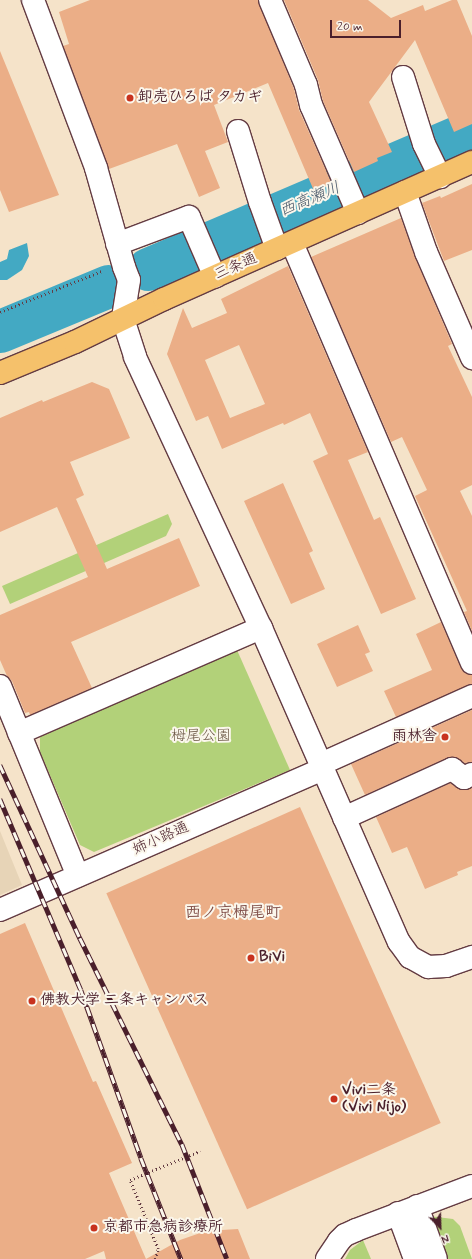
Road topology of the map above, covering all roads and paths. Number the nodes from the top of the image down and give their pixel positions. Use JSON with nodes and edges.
{"nodes":[{"id":1,"x":33,"y":0,"type":"edge"},
{"id":2,"x":270,"y":0,"type":"edge"},
{"id":3,"x":403,"y":77,"type":"dead end"},
{"id":4,"x":238,"y":131,"type":"dead end"},
{"id":5,"x":472,"y":162,"type":"edge"},
{"id":6,"x":440,"y":177,"type":"junction"},
{"id":7,"x":405,"y":192,"type":"junction"},
{"id":8,"x":358,"y":213,"type":"junction"},
{"id":9,"x":117,"y":244,"type":"junction"},
{"id":10,"x":285,"y":246,"type":"junction"},
{"id":11,"x":108,"y":269,"type":"dead end"},
{"id":12,"x":215,"y":277,"type":"junction"},
{"id":13,"x":0,"y":312,"type":"edge"},
{"id":14,"x":123,"y":319,"type":"junction"},
{"id":15,"x":472,"y":358,"type":"edge"},
{"id":16,"x":0,"y":373,"type":"edge"},
{"id":17,"x":261,"y":628,"type":"junction"},
{"id":18,"x":472,"y":663,"type":"edge"},
{"id":19,"x":0,"y":686,"type":"edge"},
{"id":20,"x":472,"y":696,"type":"edge"},
{"id":21,"x":19,"y":733,"type":"junction"},
{"id":22,"x":322,"y":767,"type":"junction"},
{"id":23,"x":472,"y":774,"type":"edge"},
{"id":24,"x":344,"y":818,"type":"junction"},
{"id":25,"x":78,"y":876,"type":"junction"},
{"id":26,"x":2,"y":904,"type":"edge"},
{"id":27,"x":472,"y":957,"type":"edge"},
{"id":28,"x":200,"y":1151,"type":"dead end"},
{"id":29,"x":472,"y":1186,"type":"edge"},
{"id":30,"x":407,"y":1210,"type":"junction"},
{"id":31,"x":155,"y":1259,"type":"edge"},
{"id":32,"x":327,"y":1259,"type":"edge"},
{"id":33,"x":415,"y":1259,"type":"edge"},
{"id":34,"x":436,"y":1259,"type":"edge"}],
"edges":[{"from":1,"to":9,"type":"street"},
{"from":2,"to":8,"type":"street"},
{"from":3,"to":6,"type":"street"},
{"from":4,"to":10,"type":"street"},
{"from":5,"to":6,"type":"main road","name":"三条通"},
{"from":6,"to":7,"type":"main road","name":"三条通"},
{"from":7,"to":8,"type":"main road","name":"三条通"},
{"from":7,"to":15,"type":"street"},
{"from":8,"to":10,"type":"main road","name":"三条通"},
{"from":9,"to":12,"type":"street"},
{"from":9,"to":14,"type":"street"},
{"from":10,"to":12,"type":"main road","name":"三条通"},
{"from":10,"to":18,"type":"street"},
{"from":11,"to":13,"type":"path"},
{"from":12,"to":14,"type":"main road","name":"三条通"},
{"from":14,"to":16,"type":"main road","name":"三条通"},
{"from":14,"to":17,"type":"street"},
{"from":17,"to":21,"type":"street"},
{"from":17,"to":22,"type":"street"},
{"from":19,"to":21,"type":"street"},
{"from":20,"to":22,"type":"street","name":"姉小路通"},
{"from":21,"to":25,"type":"street"},
{"from":22,"to":24,"type":"street"},
{"from":22,"to":25,"type":"street","name":"姉小路通"},
{"from":23,"to":24,"type":"street"},
{"from":24,"to":27,"type":"street"},
{"from":25,"to":26,"type":"street","name":"姉小路通"},
{"from":28,"to":31,"type":"path"},
{"from":29,"to":30,"type":"street"},
{"from":30,"to":32,"type":"street"},
{"from":30,"to":33,"type":"street"},
{"from":30,"to":34,"type":"street"}]}
